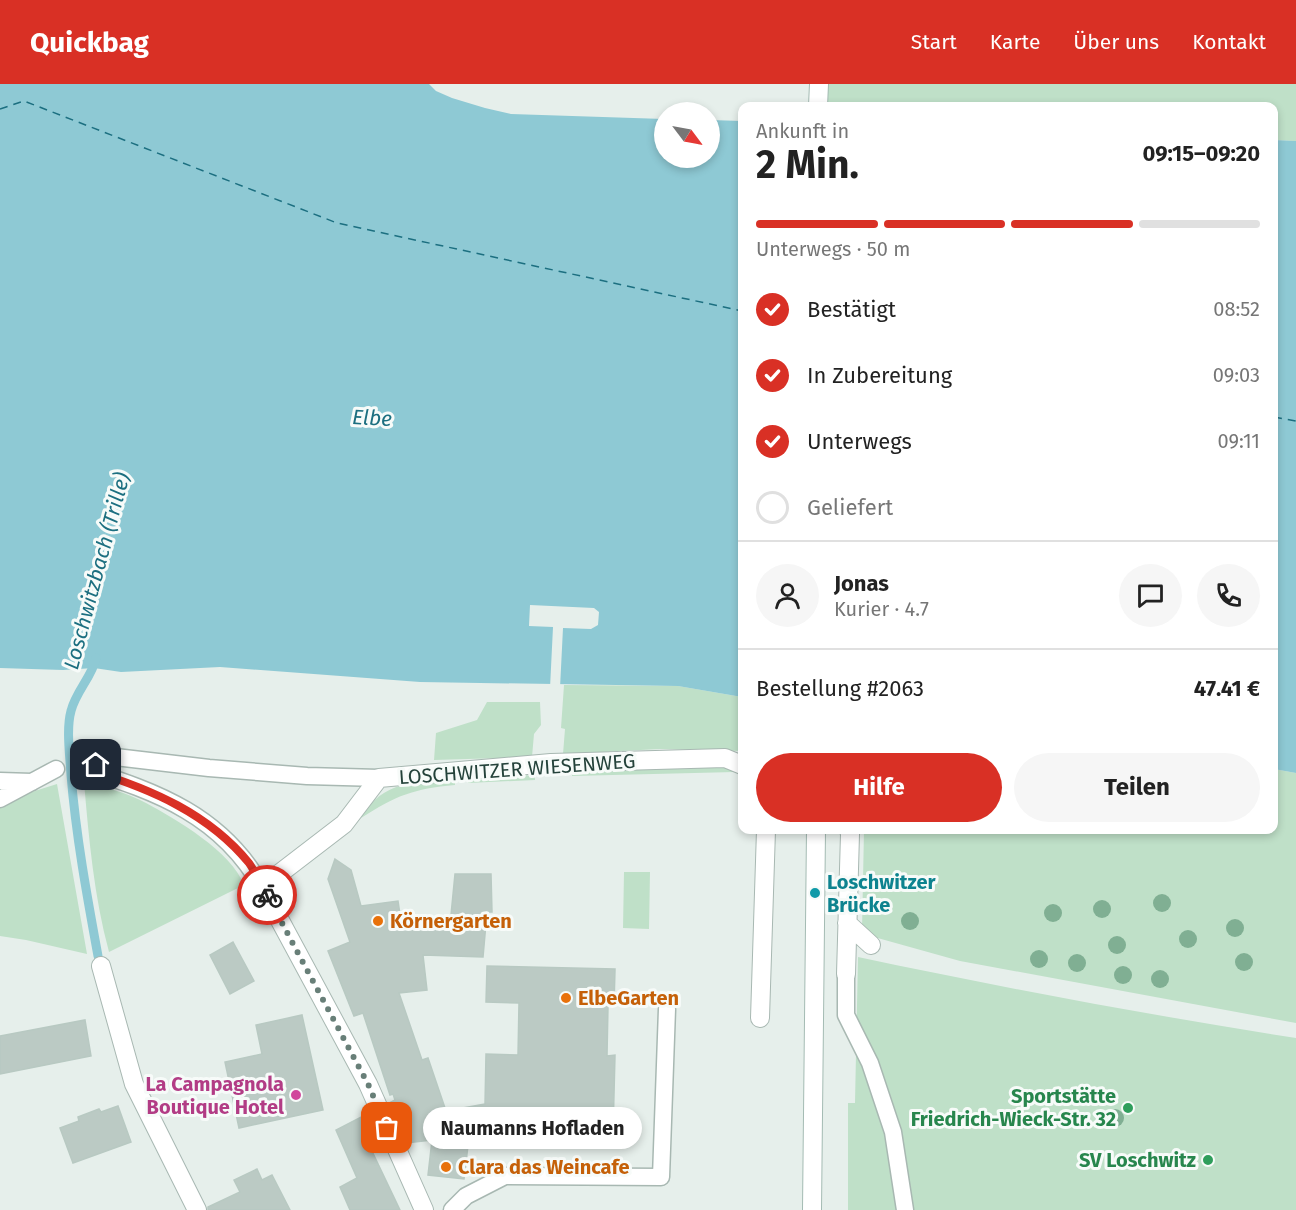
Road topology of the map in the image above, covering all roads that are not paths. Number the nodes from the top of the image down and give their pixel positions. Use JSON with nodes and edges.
{"nodes":[{"id":1,"x":819,"y":84,"type":"edge"},
{"id":2,"x":818,"y":102,"type":"edge"},
{"id":3,"x":738,"y":763,"type":"edge"},
{"id":4,"x":56,"y":769,"type":"dead end"},
{"id":5,"x":379,"y":778,"type":"junction"},
{"id":6,"x":0,"y":781,"type":"edge"},
{"id":7,"x":34,"y":782,"type":"junction"},
{"id":8,"x":0,"y":799,"type":"edge"},
{"id":9,"x":766,"y":834,"type":"edge"},
{"id":10,"x":816,"y":834,"type":"edge"},
{"id":11,"x":849,"y":834,"type":"edge"},
{"id":12,"x":262,"y":887,"type":"junction"},
{"id":13,"x":847,"y":923,"type":"junction"},
{"id":14,"x":871,"y":945,"type":"dead end"},
{"id":15,"x":101,"y":966,"type":"dead end"},
{"id":16,"x":846,"y":974,"type":"joint"},
{"id":17,"x":667,"y":1009,"type":"dead end"},
{"id":18,"x":759,"y":1018,"type":"dead end"},
{"id":19,"x":197,"y":1210,"type":"edge"},
{"id":20,"x":424,"y":1210,"type":"edge"},
{"id":21,"x":452,"y":1210,"type":"edge"},
{"id":22,"x":812,"y":1210,"type":"edge"},
{"id":23,"x":905,"y":1210,"type":"edge"}],
"edges":[{"from":1,"to":2,"type":"street"},
{"from":3,"to":5,"type":"street","name":"LOSCHWITZER WIESENWEG"},
{"from":4,"to":7,"type":"lane"},
{"from":5,"to":12,"type":"street","name":"LOSCHWITZER WIESENWEG"},
{"from":5,"to":12,"type":"lane"},
{"from":6,"to":7,"type":"lane"},
{"from":7,"to":8,"type":"lane"},
{"from":9,"to":18,"type":"street"},
{"from":10,"to":22,"type":"street"},
{"from":11,"to":13,"type":"street"},
{"from":12,"to":20,"type":"street"},
{"from":13,"to":14,"type":"street"},
{"from":13,"to":16,"type":"street"},
{"from":15,"to":19,"type":"street"},
{"from":16,"to":23,"type":"lane"},
{"from":17,"to":21,"type":"lane"}]}
